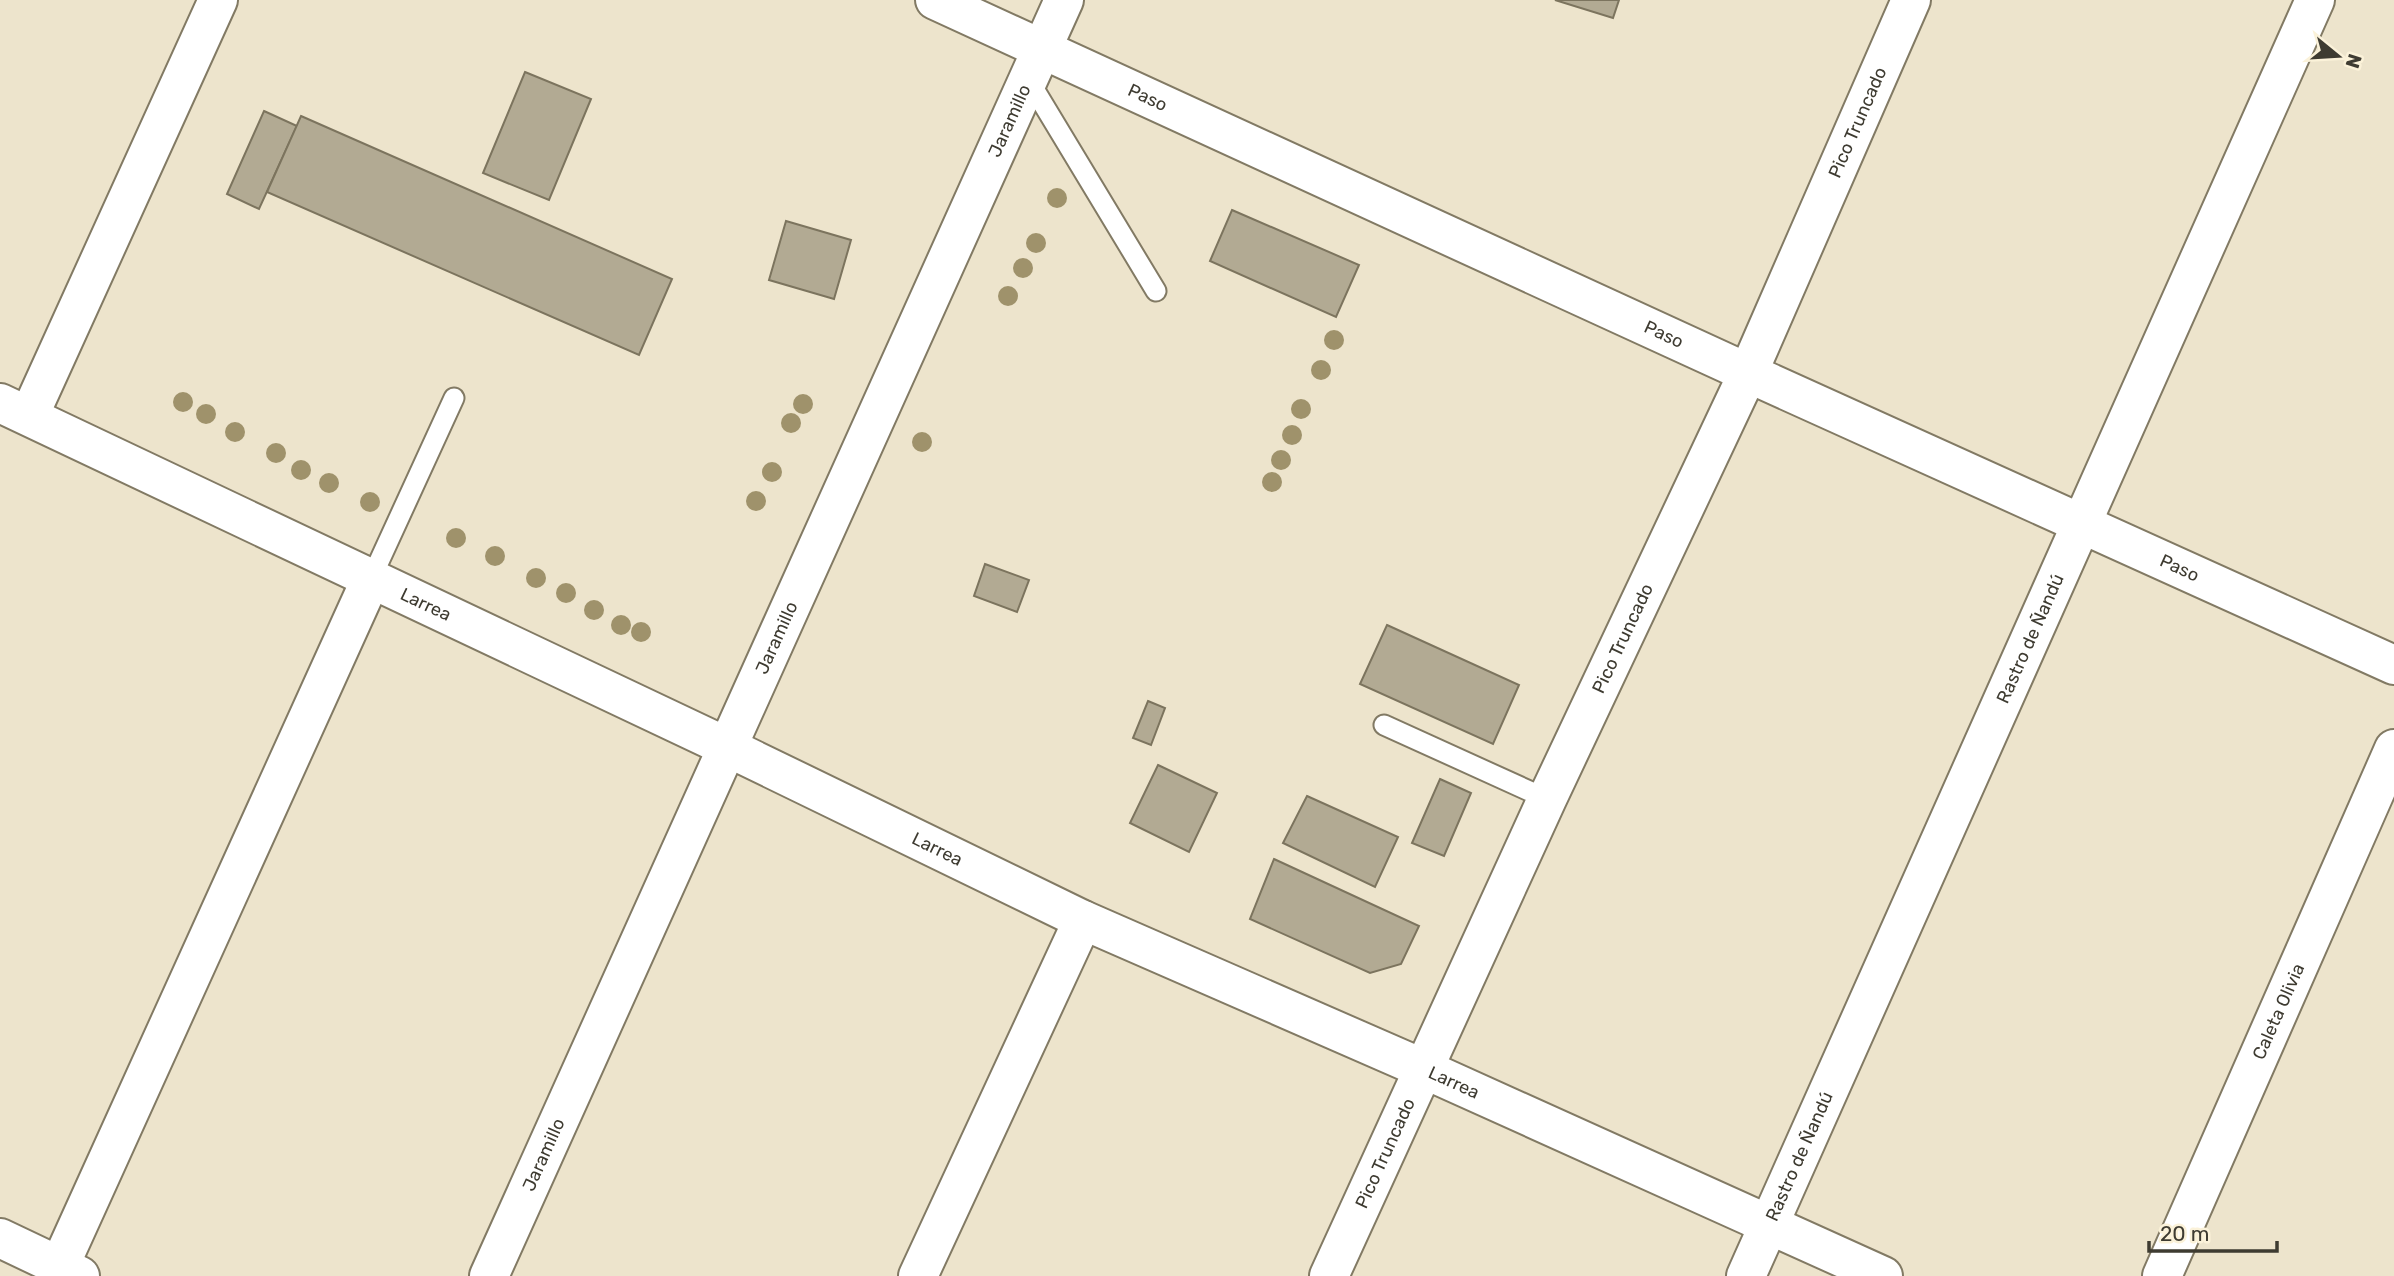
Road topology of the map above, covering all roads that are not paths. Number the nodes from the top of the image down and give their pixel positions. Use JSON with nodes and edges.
{"nodes":[{"id":1,"x":218,"y":0,"type":"edge"},
{"id":2,"x":935,"y":0,"type":"edge"},
{"id":3,"x":1063,"y":0,"type":"edge"},
{"id":4,"x":1911,"y":0,"type":"edge"},
{"id":5,"x":2315,"y":0,"type":"edge"},
{"id":6,"x":1035,"y":63,"type":"junction"},
{"id":7,"x":1156,"y":291,"type":"dead end"},
{"id":8,"x":1748,"y":373,"type":"junction"},
{"id":9,"x":454,"y":398,"type":"dead end"},
{"id":10,"x":15,"y":409,"type":"edge"},
{"id":11,"x":2080,"y":522,"type":"junction"},
{"id":12,"x":371,"y":579,"type":"junction"},
{"id":13,"x":2394,"y":665,"type":"edge"},
{"id":14,"x":1384,"y":725,"type":"dead end"},
{"id":15,"x":727,"y":747,"type":"junction"},
{"id":16,"x":2394,"y":749,"type":"edge"},
{"id":17,"x":1547,"y":799,"type":"junction"},
{"id":18,"x":1083,"y":920,"type":"junction"},
{"id":19,"x":1424,"y":1069,"type":"junction"},
{"id":20,"x":1770,"y":1223,"type":"junction"},
{"id":21,"x":0,"y":1238,"type":"edge"},
{"id":22,"x":64,"y":1273,"type":"edge"},
{"id":23,"x":489,"y":1276,"type":"edge"},
{"id":24,"x":918,"y":1276,"type":"edge"},
{"id":25,"x":1329,"y":1276,"type":"edge"},
{"id":26,"x":1746,"y":1276,"type":"edge"},
{"id":27,"x":1883,"y":1276,"type":"edge"},
{"id":28,"x":2162,"y":1276,"type":"edge"}],
"edges":[{"from":1,"to":10,"type":"street"},
{"from":2,"to":6,"type":"street","name":"Paso"},
{"from":3,"to":6,"type":"street","name":"Jaramillo"},
{"from":4,"to":8,"type":"street","name":"Pico Truncado"},
{"from":5,"to":11,"type":"street","name":"Rastro de Ñandú"},
{"from":6,"to":7,"type":"lane"},
{"from":6,"to":8,"type":"street","name":"Paso"},
{"from":6,"to":15,"type":"street","name":"Jaramillo"},
{"from":8,"to":11,"type":"street","name":"Paso"},
{"from":8,"to":17,"type":"street","name":"Pico Truncado"},
{"from":9,"to":12,"type":"lane"},
{"from":10,"to":12,"type":"street","name":"Larrea"},
{"from":11,"to":13,"type":"street","name":"Paso"},
{"from":11,"to":20,"type":"street","name":"Rastro de Ñandú"},
{"from":12,"to":15,"type":"street","name":"Larrea"},
{"from":12,"to":22,"type":"street"},
{"from":14,"to":17,"type":"lane"},
{"from":15,"to":18,"type":"street","name":"Larrea"},
{"from":15,"to":23,"type":"street","name":"Jaramillo"},
{"from":16,"to":28,"type":"street","name":"Caleta Olivia"},
{"from":17,"to":19,"type":"street","name":"Pico Truncado"},
{"from":18,"to":19,"type":"street","name":"Larrea"},
{"from":18,"to":24,"type":"street"},
{"from":19,"to":20,"type":"street","name":"Larrea"},
{"from":19,"to":25,"type":"street","name":"Pico Truncado"},
{"from":20,"to":26,"type":"street","name":"Rastro de Ñandú"},
{"from":20,"to":27,"type":"street","name":"Larrea"},
{"from":21,"to":22,"type":"street"}]}
